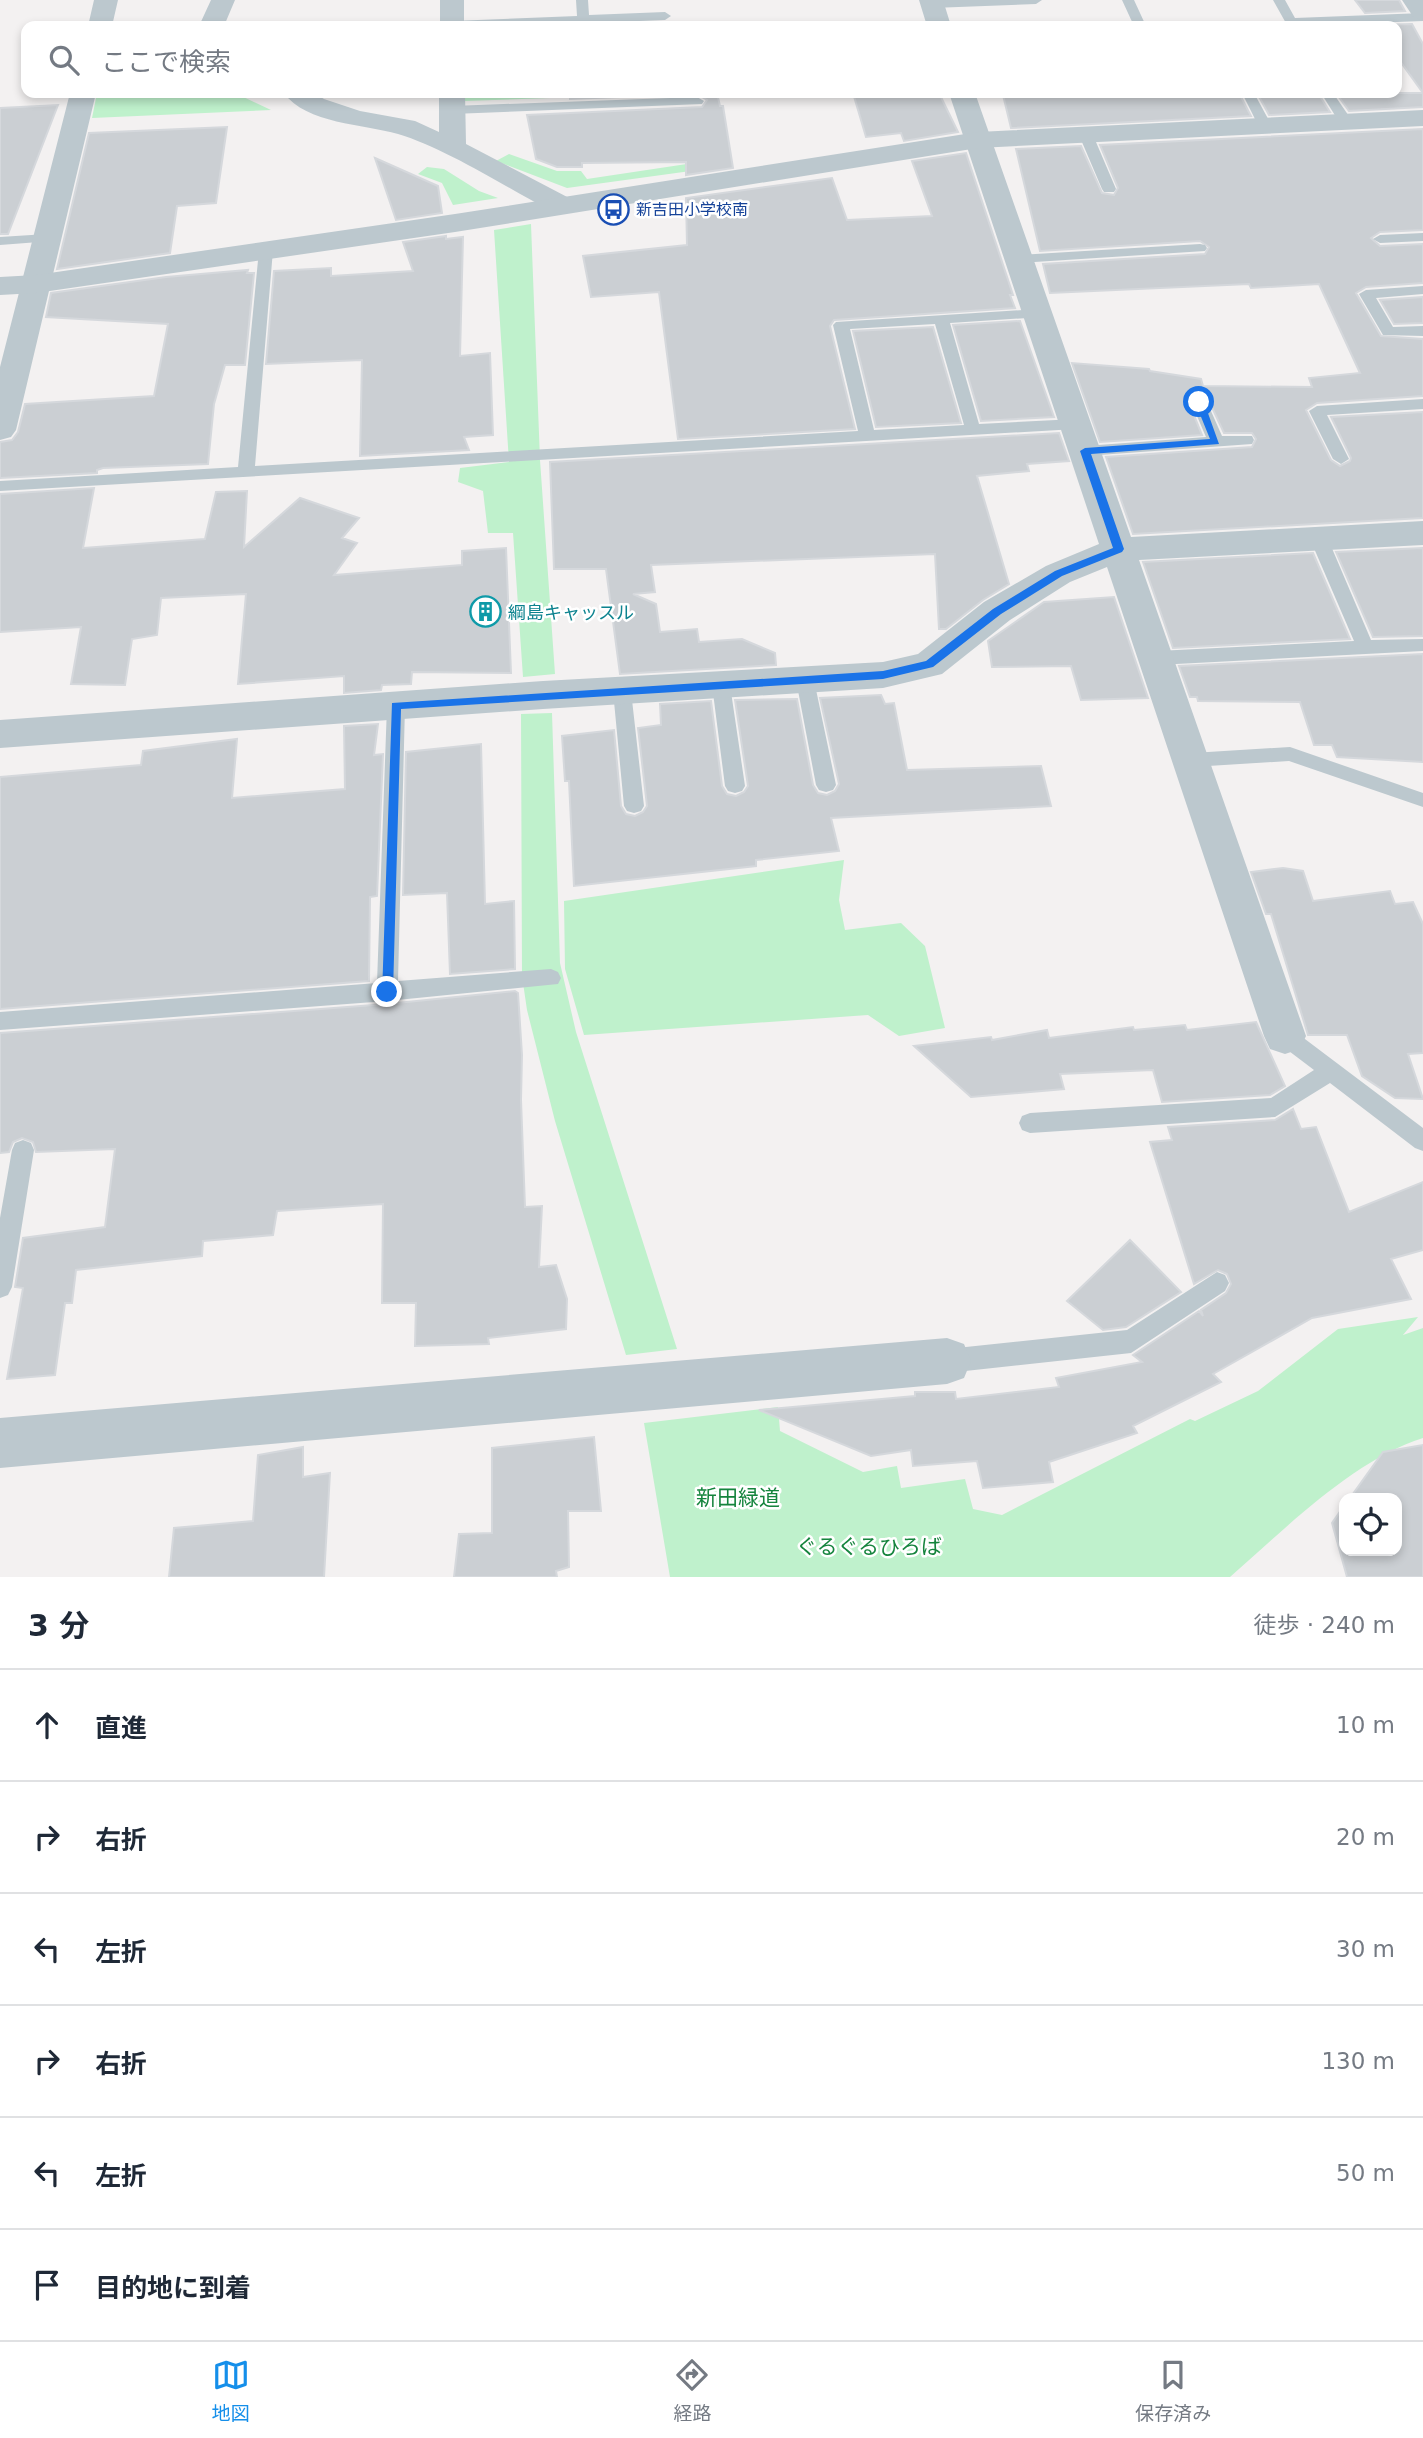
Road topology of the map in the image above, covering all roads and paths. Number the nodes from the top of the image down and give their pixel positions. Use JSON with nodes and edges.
{"nodes":[{"id":1,"x":106,"y":0,"type":"edge"},
{"id":2,"x":222,"y":0,"type":"edge"},
{"id":3,"x":452,"y":0,"type":"edge"},
{"id":4,"x":582,"y":0,"type":"edge"},
{"id":5,"x":1036,"y":0,"type":"edge"},
{"id":6,"x":1128,"y":0,"type":"edge"},
{"id":7,"x":1279,"y":0,"type":"edge"},
{"id":8,"x":1414,"y":0,"type":"edge"},
{"id":9,"x":934,"y":10,"type":"edge"},
{"id":10,"x":1423,"y":15,"type":"edge"},
{"id":11,"x":665,"y":16,"type":"dead end"},
{"id":12,"x":583,"y":20,"type":"junction"},
{"id":13,"x":101,"y":21,"type":"edge"},
{"id":14,"x":214,"y":21,"type":"edge"},
{"id":15,"x":453,"y":21,"type":"edge"},
{"id":16,"x":561,"y":21,"type":"edge"},
{"id":17,"x":1138,"y":21,"type":"edge"},
{"id":18,"x":1290,"y":21,"type":"edge"},
{"id":19,"x":1310,"y":21,"type":"edge"},
{"id":20,"x":82,"y":98,"type":"edge"},
{"id":21,"x":304,"y":98,"type":"edge"},
{"id":22,"x":964,"y":98,"type":"edge"},
{"id":23,"x":1251,"y":98,"type":"edge"},
{"id":24,"x":1330,"y":98,"type":"edge"},
{"id":25,"x":452,"y":101,"type":"edge"},
{"id":26,"x":697,"y":101,"type":"dead end"},
{"id":27,"x":1423,"y":118,"type":"edge"},
{"id":28,"x":1346,"y":122,"type":"junction"},
{"id":29,"x":1265,"y":126,"type":"junction"},
{"id":30,"x":1086,"y":135,"type":"junction"},
{"id":31,"x":978,"y":140,"type":"junction"},
{"id":32,"x":453,"y":148,"type":"junction"},
{"id":33,"x":1109,"y":189,"type":"dead end"},
{"id":34,"x":561,"y":205,"type":"junction"},
{"id":35,"x":1423,"y":237,"type":"edge"},
{"id":36,"x":47,"y":238,"type":"junction"},
{"id":37,"x":1380,"y":239,"type":"dead end"},
{"id":38,"x":0,"y":241,"type":"edge"},
{"id":39,"x":1200,"y":248,"type":"dead end"},
{"id":40,"x":266,"y":250,"type":"junction"},
{"id":41,"x":1019,"y":259,"type":"junction"},
{"id":42,"x":36,"y":284,"type":"junction"},
{"id":43,"x":0,"y":286,"type":"edge"},
{"id":44,"x":1423,"y":290,"type":"edge"},
{"id":45,"x":1038,"y":314,"type":"junction"},
{"id":46,"x":941,"y":319,"type":"junction"},
{"id":47,"x":1423,"y":331,"type":"edge"},
{"id":48,"x":1199,"y":402,"type":"dead end"},
{"id":49,"x":1423,"y":404,"type":"edge"},
{"id":50,"x":0,"y":430,"type":"edge"},
{"id":51,"x":974,"y":430,"type":"junction"},
{"id":52,"x":867,"y":436,"type":"junction"},
{"id":53,"x":1081,"y":437,"type":"junction"},
{"id":54,"x":1246,"y":440,"type":"dead end"},
{"id":55,"x":1216,"y":441,"type":"junction"},
{"id":56,"x":1341,"y":459,"type":"dead end"},
{"id":57,"x":246,"y":472,"type":"junction"},
{"id":58,"x":0,"y":486,"type":"edge"},
{"id":59,"x":1423,"y":533,"type":"edge"},
{"id":60,"x":1319,"y":539,"type":"junction"},
{"id":61,"x":1119,"y":549,"type":"junction"},
{"id":62,"x":1423,"y":645,"type":"edge"},
{"id":63,"x":1365,"y":647,"type":"junction"},
{"id":64,"x":1157,"y":658,"type":"junction"},
{"id":65,"x":805,"y":680,"type":"junction"},
{"id":66,"x":721,"y":685,"type":"junction"},
{"id":67,"x":622,"y":691,"type":"junction"},
{"id":68,"x":396,"y":705,"type":"junction"},
{"id":69,"x":0,"y":734,"type":"edge"},
{"id":70,"x":1192,"y":760,"type":"junction"},
{"id":71,"x":826,"y":785,"type":"dead end"},
{"id":72,"x":735,"y":786,"type":"dead end"},
{"id":73,"x":1421,"y":800,"type":"edge"},
{"id":74,"x":634,"y":806,"type":"dead end"},
{"id":75,"x":551,"y":978,"type":"dead end"},
{"id":76,"x":387,"y":992,"type":"junction"},
{"id":77,"x":0,"y":1021,"type":"edge"},
{"id":78,"x":1284,"y":1036,"type":"joint"},
{"id":79,"x":1331,"y":1072,"type":"junction"},
{"id":80,"x":1030,"y":1123,"type":"dead end"},
{"id":81,"x":1423,"y":1141,"type":"edge"},
{"id":82,"x":23,"y":1150,"type":"dead end"},
{"id":83,"x":1217,"y":1283,"type":"dead end"},
{"id":84,"x":0,"y":1287,"type":"edge"},
{"id":85,"x":947,"y":1361,"type":"joint"},
{"id":86,"x":0,"y":1443,"type":"edge"}],
"edges":[{"from":1,"to":13,"type":"street"},
{"from":2,"to":14,"type":"street"},
{"from":3,"to":15,"type":"street"},
{"from":4,"to":12,"type":"lane"},
{"from":5,"to":9,"type":"lane"},
{"from":6,"to":17,"type":"lane"},
{"from":7,"to":18,"type":"lane"},
{"from":8,"to":10,"type":"street"},
{"from":10,"to":19,"type":"lane"},
{"from":11,"to":12,"type":"lane"},
{"from":12,"to":16,"type":"lane"},
{"from":20,"to":36,"type":"street"},
{"from":21,"to":32,"type":"street"},
{"from":22,"to":31,"type":"street"},
{"from":23,"to":29,"type":"lane"},
{"from":24,"to":28,"type":"lane"},
{"from":25,"to":26,"type":"lane"},
{"from":25,"to":32,"type":"street"},
{"from":27,"to":28,"type":"street"},
{"from":28,"to":29,"type":"street"},
{"from":29,"to":30,"type":"street"},
{"from":30,"to":31,"type":"street"},
{"from":30,"to":33,"type":"lane"},
{"from":31,"to":34,"type":"street"},
{"from":31,"to":41,"type":"street"},
{"from":32,"to":34,"type":"street"},
{"from":34,"to":40,"type":"street"},
{"from":35,"to":37,"type":"lane"},
{"from":36,"to":38,"type":"lane"},
{"from":36,"to":42,"type":"street"},
{"from":39,"to":41,"type":"lane"},
{"from":40,"to":42,"type":"street"},
{"from":40,"to":57,"type":"lane"},
{"from":41,"to":45,"type":"street"},
{"from":42,"to":43,"type":"street"},
{"from":42,"to":50,"type":"street"},
{"from":44,"to":47,"type":"lane"},
{"from":45,"to":46,"type":"lane"},
{"from":45,"to":53,"type":"street"},
{"from":46,"to":51,"type":"lane"},
{"from":46,"to":52,"type":"lane"},
{"from":48,"to":55,"type":"lane"},
{"from":49,"to":56,"type":"lane"},
{"from":51,"to":52,"type":"lane"},
{"from":51,"to":53,"type":"lane"},
{"from":52,"to":57,"type":"lane"},
{"from":53,"to":55,"type":"lane"},
{"from":53,"to":61,"type":"street"},
{"from":54,"to":55,"type":"lane"},
{"from":57,"to":58,"type":"lane"},
{"from":59,"to":60,"type":"street"},
{"from":60,"to":61,"type":"street"},
{"from":60,"to":63,"type":"lane"},
{"from":61,"to":64,"type":"street"},
{"from":61,"to":65,"type":"street"},
{"from":62,"to":63,"type":"lane"},
{"from":63,"to":64,"type":"lane"},
{"from":64,"to":70,"type":"street"},
{"from":65,"to":66,"type":"street"},
{"from":65,"to":71,"type":"lane"},
{"from":66,"to":67,"type":"street"},
{"from":66,"to":72,"type":"lane"},
{"from":67,"to":68,"type":"street"},
{"from":67,"to":74,"type":"lane"},
{"from":68,"to":69,"type":"street"},
{"from":68,"to":76,"type":"lane"},
{"from":70,"to":73,"type":"lane"},
{"from":70,"to":78,"type":"street"},
{"from":75,"to":76,"type":"lane"},
{"from":76,"to":77,"type":"lane"},
{"from":78,"to":79,"type":"lane"},
{"from":79,"to":80,"type":"lane"},
{"from":79,"to":81,"type":"lane"},
{"from":82,"to":84,"type":"lane"},
{"from":83,"to":85,"type":"lane"},
{"from":85,"to":86,"type":"street"}]}
